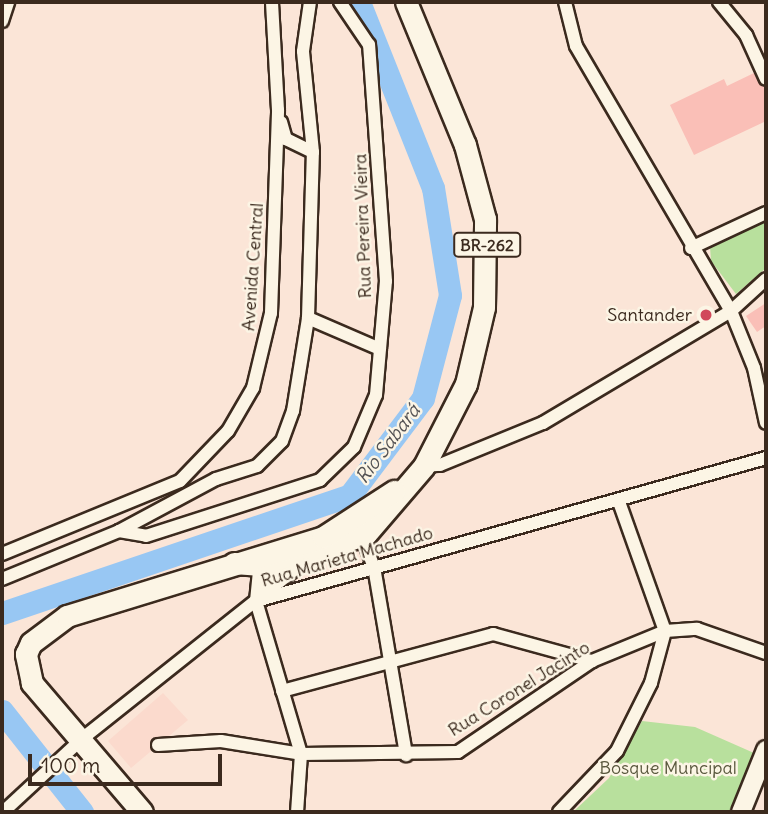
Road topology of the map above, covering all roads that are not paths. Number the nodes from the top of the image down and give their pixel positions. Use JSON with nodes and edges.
{"nodes":[{"id":1,"x":8,"y":2,"type":"edge"},
{"id":2,"x":272,"y":2,"type":"edge"},
{"id":3,"x":310,"y":2,"type":"edge"},
{"id":4,"x":340,"y":2,"type":"edge"},
{"id":5,"x":406,"y":2,"type":"edge"},
{"id":6,"x":565,"y":2,"type":"edge"},
{"id":7,"x":719,"y":2,"type":"edge"},
{"id":8,"x":2,"y":21,"type":"edge"},
{"id":9,"x":766,"y":79,"type":"edge"},
{"id":10,"x":278,"y":110,"type":"junction"},
{"id":11,"x":313,"y":152,"type":"junction"},
{"id":12,"x":766,"y":213,"type":"edge"},
{"id":13,"x":691,"y":248,"type":"junction"},
{"id":14,"x":766,"y":279,"type":"edge"},
{"id":15,"x":731,"y":311,"type":"junction"},
{"id":16,"x":308,"y":318,"type":"junction"},
{"id":17,"x":380,"y":349,"type":"junction"},
{"id":18,"x":760,"y":367,"type":"edge"},
{"id":19,"x":766,"y":423,"type":"edge"},
{"id":20,"x":766,"y":458,"type":"edge"},
{"id":21,"x":424,"y":466,"type":"junction"},
{"id":22,"x":408,"y":483,"type":"junction"},
{"id":23,"x":619,"y":502,"type":"junction"},
{"id":24,"x":343,"y":524,"type":"junction"},
{"id":25,"x":119,"y":530,"type":"junction"},
{"id":26,"x":366,"y":534,"type":"junction"},
{"id":27,"x":2,"y":554,"type":"edge"},
{"id":28,"x":307,"y":559,"type":"junction"},
{"id":29,"x":261,"y":560,"type":"junction"},
{"id":30,"x":374,"y":566,"type":"junction"},
{"id":31,"x":2,"y":579,"type":"edge"},
{"id":32,"x":256,"y":601,"type":"junction"},
{"id":33,"x":665,"y":631,"type":"junction"},
{"id":34,"x":766,"y":653,"type":"edge"},
{"id":35,"x":393,"y":659,"type":"junction"},
{"id":36,"x":592,"y":661,"type":"junction"},
{"id":37,"x":282,"y":691,"type":"junction"},
{"id":38,"x":78,"y":743,"type":"junction"},
{"id":39,"x":158,"y":745,"type":"dead end"},
{"id":40,"x":766,"y":750,"type":"edge"},
{"id":41,"x":301,"y":754,"type":"junction"},
{"id":42,"x":406,"y":755,"type":"junction"},
{"id":43,"x":3,"y":812,"type":"edge"},
{"id":44,"x":142,"y":812,"type":"edge"},
{"id":45,"x":298,"y":812,"type":"edge"},
{"id":46,"x":559,"y":812,"type":"edge"},
{"id":47,"x":741,"y":812,"type":"edge"}],
"edges":[{"from":1,"to":8,"type":"street"},
{"from":2,"to":10,"type":"street","name":"Avenida Central"},
{"from":3,"to":11,"type":"street","name":"Rua Pereira Vieira"},
{"from":4,"to":17,"type":"street","name":"Rua Pereira Vieira"},
{"from":5,"to":21,"type":"main road","number":"BR-262"},
{"from":6,"to":13,"type":"street"},
{"from":7,"to":9,"type":"street"},
{"from":10,"to":11,"type":"street"},
{"from":10,"to":27,"type":"street","name":"Avenida Central"},
{"from":11,"to":16,"type":"street","name":"Rua Pereira Vieira"},
{"from":12,"to":13,"type":"street"},
{"from":13,"to":15,"type":"street"},
{"from":14,"to":15,"type":"street"},
{"from":15,"to":18,"type":"street"},
{"from":15,"to":21,"type":"street"},
{"from":16,"to":17,"type":"street"},
{"from":16,"to":25,"type":"street","name":"Rua Pereira Vieira"},
{"from":17,"to":25,"type":"street","name":"Rua Pereira Vieira"},
{"from":18,"to":19,"type":"street"},
{"from":20,"to":23,"type":"street","name":"Rua Marieta Machado"},
{"from":21,"to":22,"type":"main road","number":"BR-262"},
{"from":22,"to":24,"type":"main road","number":"BR-262"},
{"from":22,"to":26,"type":"main road","number":"BR-262"},
{"from":23,"to":30,"type":"street","name":"Rua Marieta Machado"},
{"from":23,"to":33,"type":"street"},
{"from":24,"to":26,"type":"street"},
{"from":24,"to":29,"type":"main road","number":"BR-262"},
{"from":25,"to":31,"type":"street","name":"Rua Pereira Vieira"},
{"from":26,"to":28,"type":"main road","number":"BR-262"},
{"from":26,"to":30,"type":"street"},
{"from":28,"to":29,"type":"main road","number":"BR-262"},
{"from":28,"to":32,"type":"street"},
{"from":29,"to":32,"type":"street"},
{"from":29,"to":38,"type":"main road","number":"BR-262"},
{"from":30,"to":32,"type":"street","name":"Rua Marieta Machado"},
{"from":30,"to":35,"type":"street"},
{"from":32,"to":37,"type":"street"},
{"from":32,"to":38,"type":"street","name":"Rua Marieta Machado"},
{"from":33,"to":34,"type":"street","name":"Rua Coronel Jacinto"},
{"from":33,"to":36,"type":"street","name":"Rua Coronel Jacinto"},
{"from":33,"to":46,"type":"street"},
{"from":35,"to":36,"type":"street"},
{"from":35,"to":37,"type":"street"},
{"from":35,"to":42,"type":"street"},
{"from":36,"to":42,"type":"street","name":"Rua Coronel Jacinto"},
{"from":37,"to":41,"type":"street"},
{"from":38,"to":43,"type":"street","name":"Rua Marieta Machado"},
{"from":38,"to":44,"type":"main road","number":"BR-262"},
{"from":39,"to":41,"type":"street","name":"Rua Coronel Jacinto"},
{"from":40,"to":47,"type":"main road"},
{"from":41,"to":42,"type":"street","name":"Rua Coronel Jacinto"},
{"from":41,"to":45,"type":"street"}]}
